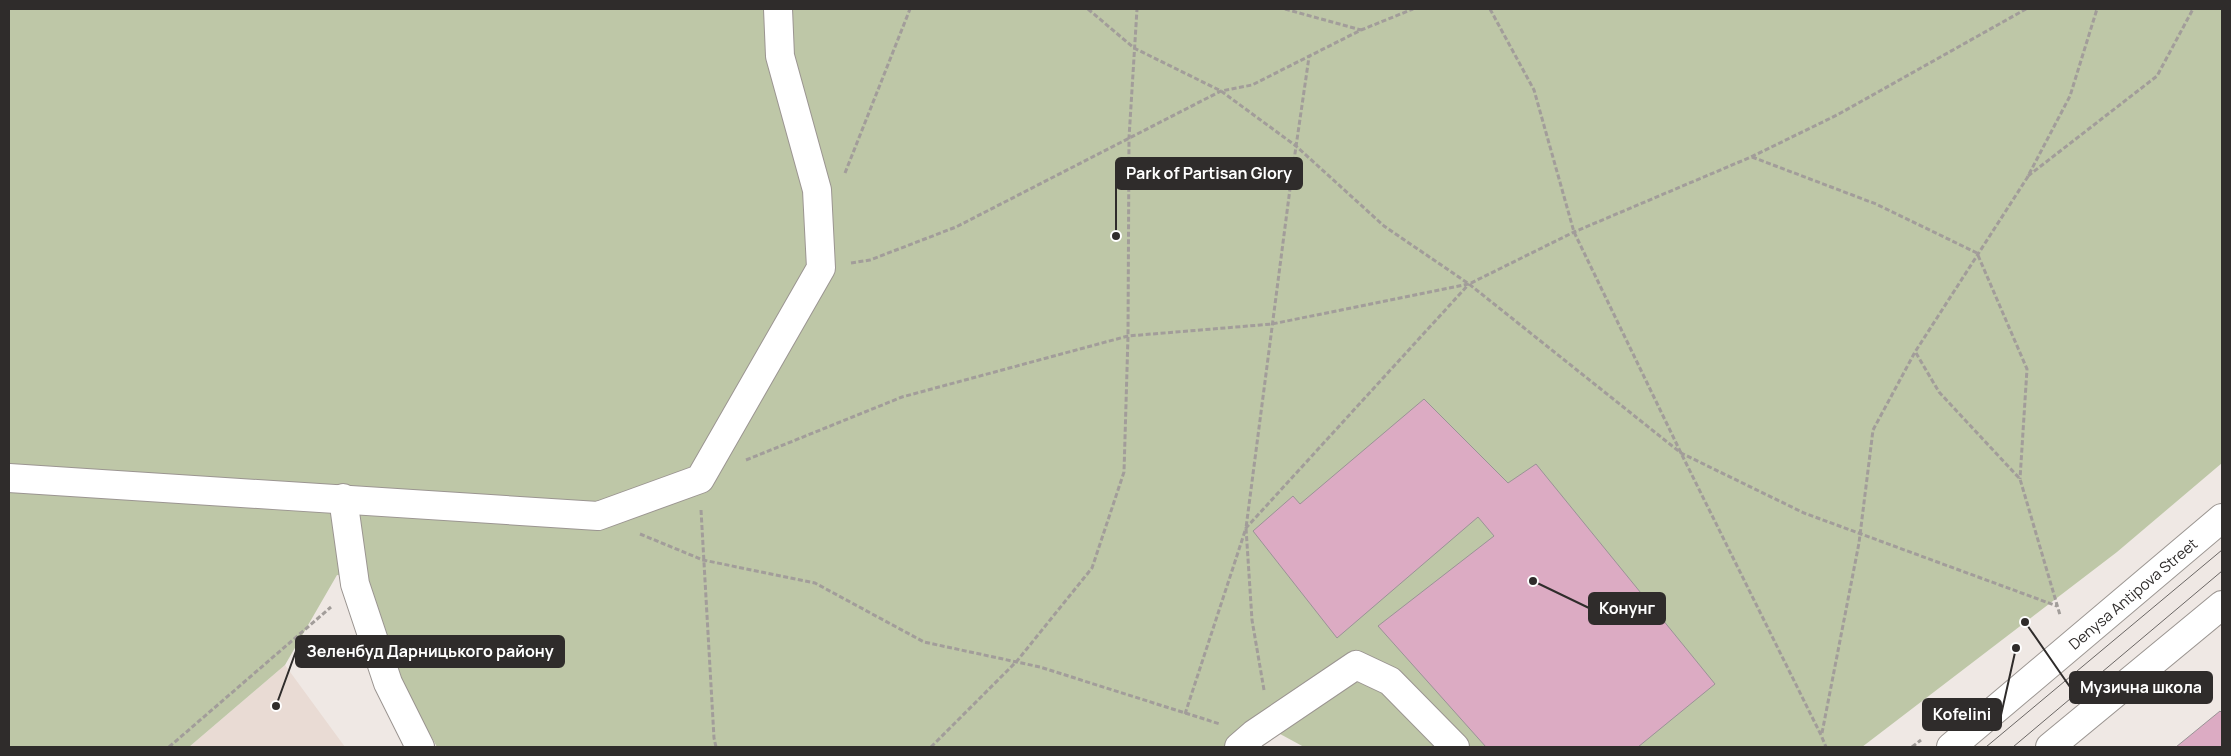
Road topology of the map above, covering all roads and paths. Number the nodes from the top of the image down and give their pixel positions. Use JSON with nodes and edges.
{"nodes":[{"id":1,"x":778,"y":9,"type":"edge"},
{"id":2,"x":910,"y":9,"type":"edge"},
{"id":3,"x":1088,"y":9,"type":"edge"},
{"id":4,"x":1137,"y":9,"type":"edge"},
{"id":5,"x":1285,"y":9,"type":"edge"},
{"id":6,"x":1413,"y":9,"type":"edge"},
{"id":7,"x":1490,"y":9,"type":"edge"},
{"id":8,"x":2026,"y":9,"type":"edge"},
{"id":9,"x":2097,"y":9,"type":"edge"},
{"id":10,"x":2193,"y":9,"type":"edge"},
{"id":11,"x":1362,"y":30,"type":"junction"},
{"id":12,"x":1134,"y":48,"type":"junction"},
{"id":13,"x":1309,"y":56,"type":"junction"},
{"id":14,"x":1221,"y":90,"type":"junction"},
{"id":15,"x":1129,"y":138,"type":"junction"},
{"id":16,"x":1296,"y":146,"type":"junction"},
{"id":17,"x":1751,"y":157,"type":"junction"},
{"id":18,"x":843,"y":178,"type":"dead end"},
{"id":19,"x":2027,"y":178,"type":"junction"},
{"id":20,"x":1574,"y":232,"type":"junction"},
{"id":21,"x":1977,"y":254,"type":"junction"},
{"id":22,"x":821,"y":268,"type":"junction"},
{"id":23,"x":1469,"y":284,"type":"junction"},
{"id":24,"x":1272,"y":324,"type":"junction"},
{"id":25,"x":1128,"y":336,"type":"junction"},
{"id":26,"x":1915,"y":352,"type":"junction"},
{"id":27,"x":1680,"y":453,"type":"junction"},
{"id":28,"x":9,"y":478,"type":"edge"},
{"id":29,"x":700,"y":479,"type":"junction"},
{"id":30,"x":2020,"y":480,"type":"junction"},
{"id":31,"x":343,"y":498,"type":"junction"},
{"id":32,"x":598,"y":516,"type":"junction"},
{"id":33,"x":2222,"y":518,"type":"edge"},
{"id":34,"x":1246,"y":528,"type":"junction"},
{"id":35,"x":1860,"y":534,"type":"junction"},
{"id":36,"x":703,"y":560,"type":"junction"},
{"id":37,"x":355,"y":584,"type":"junction"},
{"id":38,"x":2222,"y":605,"type":"edge"},
{"id":39,"x":2058,"y":606,"type":"junction"},
{"id":40,"x":2062,"y":623,"type":"dead end"},
{"id":41,"x":1017,"y":661,"type":"junction"},
{"id":42,"x":1185,"y":714,"type":"junction"},
{"id":43,"x":1821,"y":734,"type":"junction"},
{"id":44,"x":1254,"y":735,"type":"edge"},
{"id":45,"x":169,"y":747,"type":"edge"},
{"id":46,"x":420,"y":747,"type":"edge"},
{"id":47,"x":716,"y":747,"type":"edge"},
{"id":48,"x":931,"y":747,"type":"edge"},
{"id":49,"x":1455,"y":747,"type":"edge"},
{"id":50,"x":1826,"y":747,"type":"edge"},
{"id":51,"x":1951,"y":747,"type":"edge"},
{"id":52,"x":2050,"y":747,"type":"edge"}],
"edges":[{"from":1,"to":22,"type":"street"},
{"from":2,"to":18,"type":"path"},
{"from":3,"to":12,"type":"path"},
{"from":4,"to":12,"type":"path"},
{"from":5,"to":11,"type":"path"},
{"from":6,"to":11,"type":"path"},
{"from":7,"to":20,"type":"path"},
{"from":8,"to":17,"type":"path"},
{"from":9,"to":19,"type":"path"},
{"from":10,"to":19,"type":"path"},
{"from":11,"to":13,"type":"path"},
{"from":12,"to":14,"type":"path"},
{"from":12,"to":15,"type":"path"},
{"from":13,"to":14,"type":"path"},
{"from":13,"to":16,"type":"path"},
{"from":14,"to":15,"type":"path"},
{"from":14,"to":16,"type":"path"},
{"from":15,"to":22,"type":"path"},
{"from":15,"to":25,"type":"path"},
{"from":16,"to":23,"type":"path"},
{"from":16,"to":24,"type":"path"},
{"from":17,"to":20,"type":"path"},
{"from":17,"to":21,"type":"path"},
{"from":19,"to":21,"type":"path"},
{"from":20,"to":23,"type":"path"},
{"from":20,"to":27,"type":"path"},
{"from":21,"to":26,"type":"path"},
{"from":21,"to":30,"type":"path"},
{"from":22,"to":29,"type":"street"},
{"from":23,"to":24,"type":"path"},
{"from":23,"to":27,"type":"path"},
{"from":23,"to":34,"type":"path"},
{"from":24,"to":25,"type":"path"},
{"from":24,"to":34,"type":"path"},
{"from":25,"to":29,"type":"path"},
{"from":25,"to":41,"type":"path"},
{"from":26,"to":30,"type":"path"},
{"from":26,"to":35,"type":"path"},
{"from":27,"to":35,"type":"path"},
{"from":27,"to":43,"type":"path"},
{"from":28,"to":31,"type":"street"},
{"from":29,"to":32,"type":"street"},
{"from":29,"to":36,"type":"path"},
{"from":30,"to":39,"type":"path"},
{"from":31,"to":32,"type":"street"},
{"from":31,"to":37,"type":"street"},
{"from":32,"to":36,"type":"path"},
{"from":33,"to":51,"type":"street","name":"Denysa Antipova Street"},
{"from":34,"to":42,"type":"path"},
{"from":34,"to":44,"type":"path"},
{"from":35,"to":39,"type":"path"},
{"from":35,"to":43,"type":"path"},
{"from":36,"to":41,"type":"path"},
{"from":36,"to":47,"type":"path"},
{"from":37,"to":45,"type":"path"},
{"from":37,"to":46,"type":"street"},
{"from":38,"to":52,"type":"street"},
{"from":39,"to":40,"type":"path"},
{"from":41,"to":42,"type":"path"},
{"from":41,"to":48,"type":"path"},
{"from":42,"to":44,"type":"path"},
{"from":43,"to":50,"type":"path"},
{"from":44,"to":49,"type":"street"}]}
